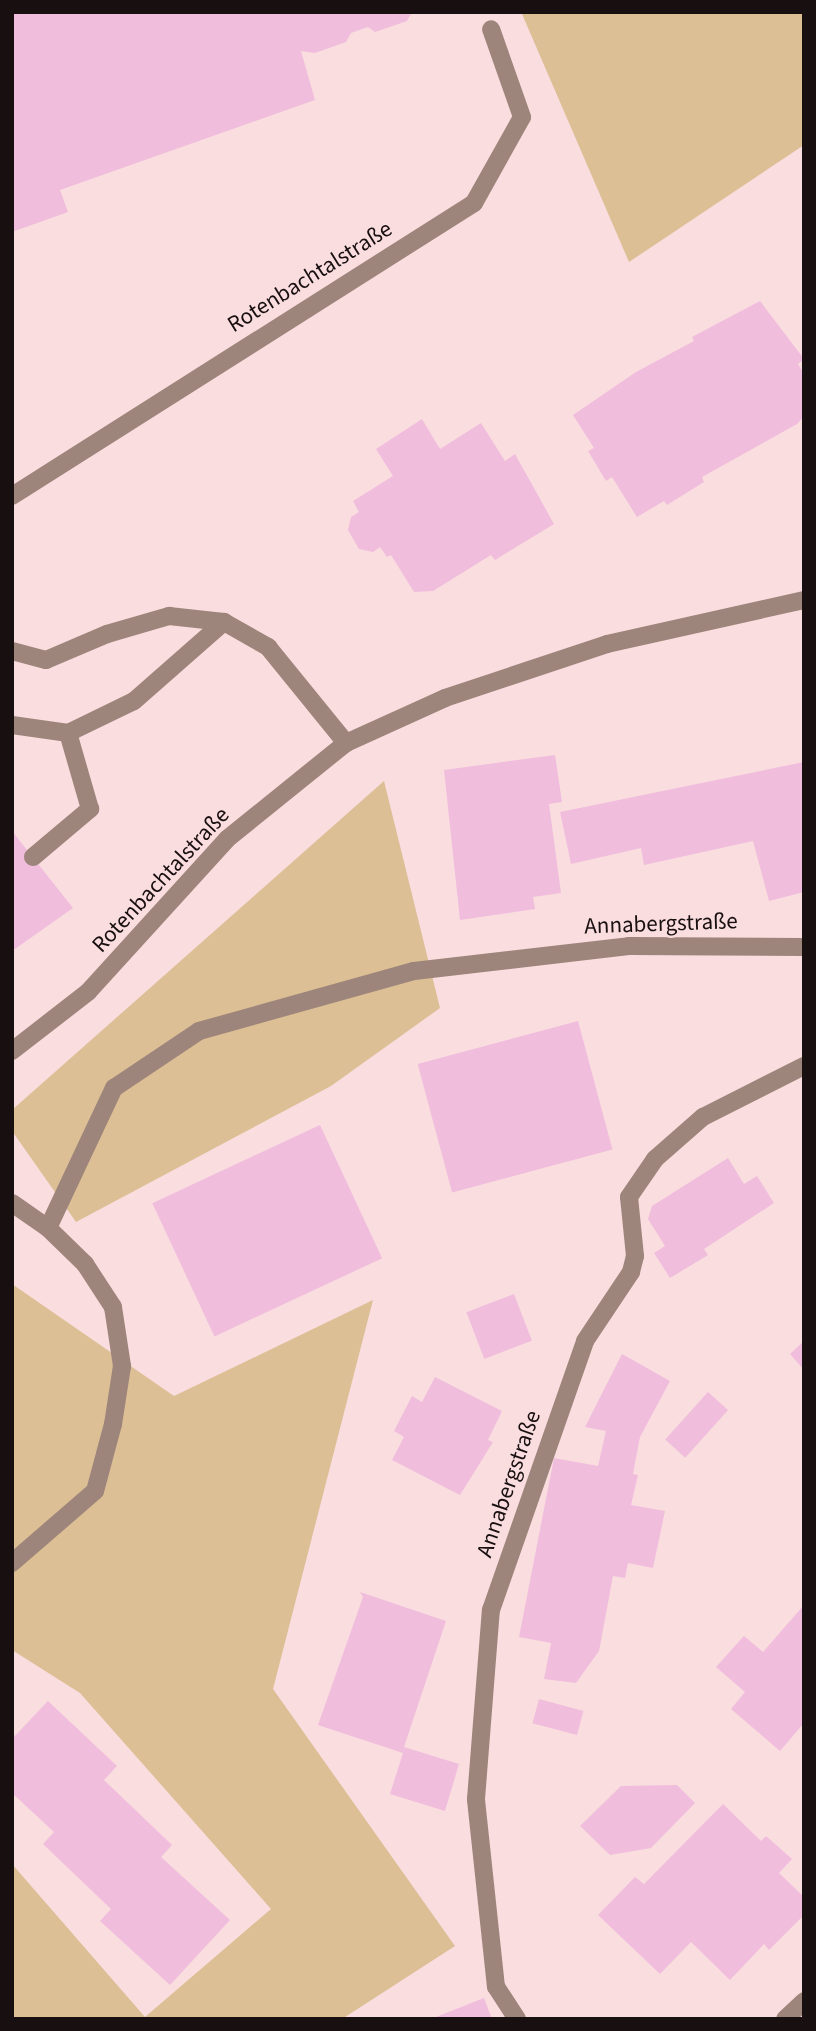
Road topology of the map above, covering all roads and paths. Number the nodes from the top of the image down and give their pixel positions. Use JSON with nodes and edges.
{"nodes":[{"id":1,"x":491,"y":29,"type":"dead end"},
{"id":2,"x":12,"y":496,"type":"edge"},
{"id":3,"x":804,"y":600,"type":"edge"},
{"id":4,"x":224,"y":622,"type":"junction"},
{"id":5,"x":12,"y":651,"type":"edge"},
{"id":6,"x":12,"y":725,"type":"edge"},
{"id":7,"x":68,"y":733,"type":"junction"},
{"id":8,"x":346,"y":743,"type":"junction"},
{"id":9,"x":33,"y":857,"type":"dead end"},
{"id":10,"x":804,"y":947,"type":"edge"},
{"id":11,"x":12,"y":1051,"type":"edge"},
{"id":12,"x":804,"y":1067,"type":"edge"},
{"id":13,"x":12,"y":1203,"type":"edge"},
{"id":14,"x":48,"y":1228,"type":"junction"},
{"id":15,"x":12,"y":1563,"type":"edge"},
{"id":16,"x":804,"y":2001,"type":"edge"},
{"id":17,"x":517,"y":2019,"type":"edge"},
{"id":18,"x":786,"y":2019,"type":"edge"}],
"edges":[{"from":1,"to":2,"type":"street","name":"Rotenbachtalstraße"},
{"from":3,"to":8,"type":"street","name":"Rotenbachtalstraße"},
{"from":4,"to":5,"type":"street"},
{"from":4,"to":7,"type":"street"},
{"from":4,"to":8,"type":"street"},
{"from":6,"to":7,"type":"street"},
{"from":7,"to":9,"type":"street"},
{"from":8,"to":11,"type":"street","name":"Rotenbachtalstraße"},
{"from":10,"to":14,"type":"street","name":"Annabergstraße"},
{"from":12,"to":17,"type":"street","name":"Annabergstraße"},
{"from":13,"to":14,"type":"street"},
{"from":14,"to":15,"type":"street"},
{"from":16,"to":18,"type":"street"}]}
